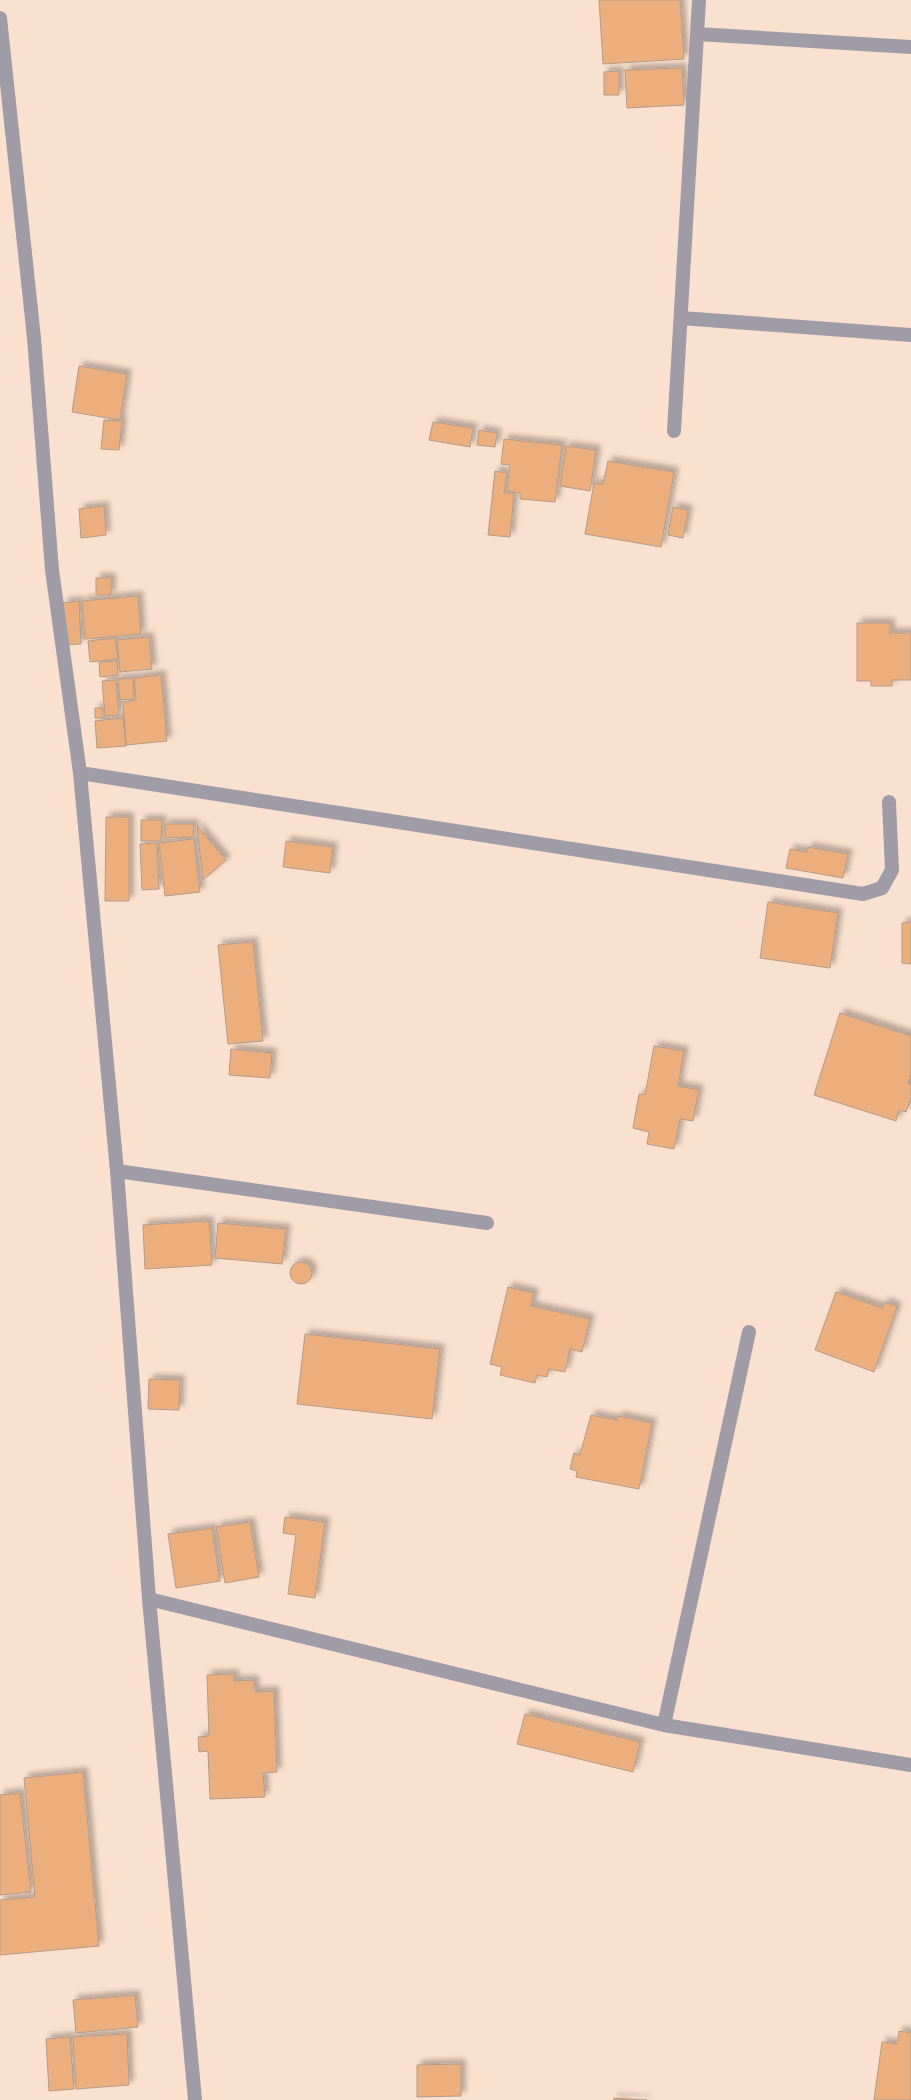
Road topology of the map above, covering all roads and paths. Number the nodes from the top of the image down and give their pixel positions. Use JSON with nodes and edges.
{"nodes":[{"id":1,"x":699,"y":0,"type":"edge"},
{"id":2,"x":0,"y":18,"type":"edge"},
{"id":3,"x":697,"y":34,"type":"junction"},
{"id":4,"x":911,"y":47,"type":"edge"},
{"id":5,"x":681,"y":318,"type":"junction"},
{"id":6,"x":911,"y":335,"type":"edge"},
{"id":7,"x":674,"y":431,"type":"dead end"},
{"id":8,"x":80,"y":773,"type":"junction"},
{"id":9,"x":889,"y":802,"type":"dead end"},
{"id":10,"x":117,"y":1171,"type":"junction"},
{"id":11,"x":487,"y":1223,"type":"dead end"},
{"id":12,"x":749,"y":1332,"type":"dead end"},
{"id":13,"x":149,"y":1599,"type":"junction"},
{"id":14,"x":664,"y":1725,"type":"junction"},
{"id":15,"x":911,"y":1765,"type":"edge"},
{"id":16,"x":195,"y":2100,"type":"edge"}],
"edges":[{"from":1,"to":3,"type":"street"},
{"from":2,"to":8,"type":"street"},
{"from":3,"to":4,"type":"street"},
{"from":3,"to":5,"type":"street"},
{"from":5,"to":6,"type":"street"},
{"from":5,"to":7,"type":"street"},
{"from":8,"to":9,"type":"street"},
{"from":8,"to":10,"type":"street"},
{"from":10,"to":11,"type":"street"},
{"from":10,"to":13,"type":"street"},
{"from":12,"to":14,"type":"street"},
{"from":13,"to":14,"type":"street"},
{"from":13,"to":16,"type":"street"},
{"from":14,"to":15,"type":"street"}]}
